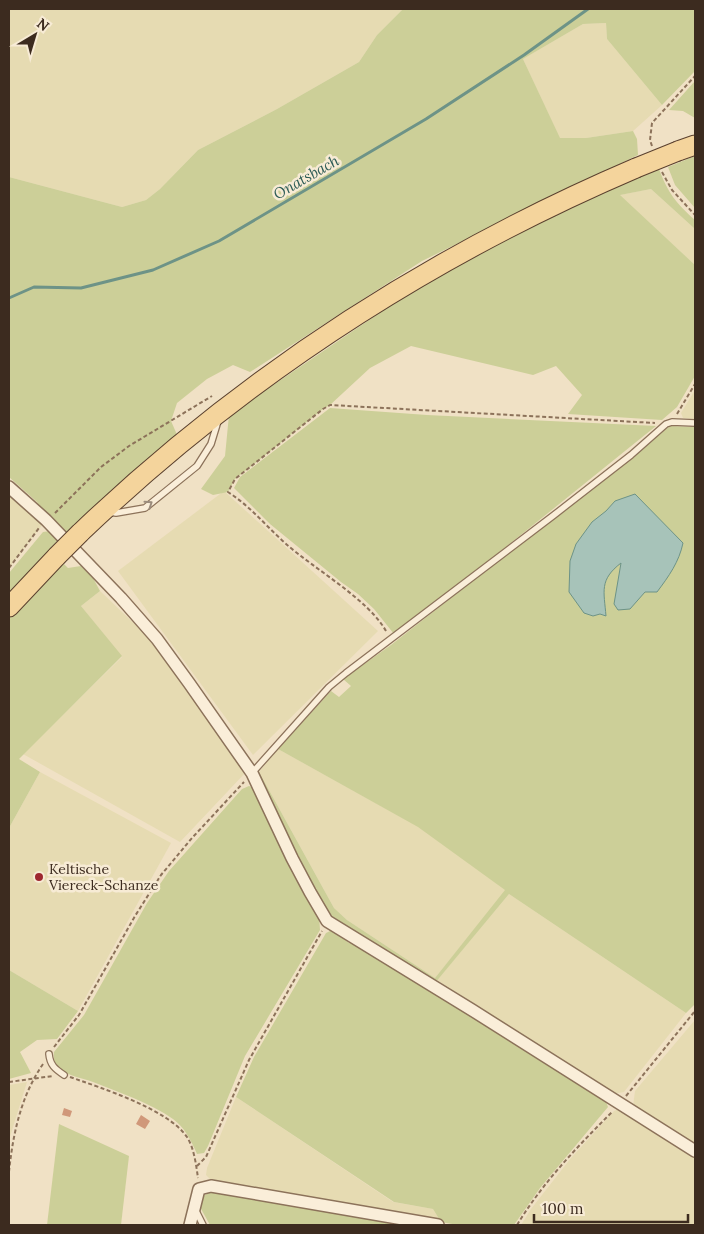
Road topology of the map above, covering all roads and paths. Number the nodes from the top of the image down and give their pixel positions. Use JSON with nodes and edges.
{"nodes":[{"id":1,"x":695,"y":76,"type":"edge"},
{"id":2,"x":652,"y":123,"type":"dead end"},
{"id":3,"x":687,"y":148,"type":"edge"},
{"id":4,"x":695,"y":384,"type":"edge"},
{"id":5,"x":217,"y":403,"type":"junction"},
{"id":6,"x":669,"y":423,"type":"junction"},
{"id":7,"x":695,"y":423,"type":"edge"},
{"id":8,"x":9,"y":487,"type":"edge"},
{"id":9,"x":102,"y":511,"type":"junction"},
{"id":10,"x":46,"y":520,"type":"junction"},
{"id":11,"x":9,"y":568,"type":"edge"},
{"id":12,"x":9,"y":607,"type":"edge"},
{"id":13,"x":391,"y":640,"type":"junction"},
{"id":14,"x":252,"y":773,"type":"junction"},
{"id":15,"x":327,"y":921,"type":"junction"},
{"id":16,"x":695,"y":1011,"type":"edge"},
{"id":17,"x":49,"y":1054,"type":"junction"},
{"id":18,"x":64,"y":1075,"type":"junction"},
{"id":19,"x":32,"y":1079,"type":"junction"},
{"id":20,"x":9,"y":1082,"type":"edge"},
{"id":21,"x":620,"y":1104,"type":"junction"},
{"id":22,"x":695,"y":1151,"type":"edge"},
{"id":23,"x":9,"y":1172,"type":"edge"},
{"id":24,"x":194,"y":1206,"type":"junction"},
{"id":25,"x":190,"y":1225,"type":"edge"},
{"id":26,"x":203,"y":1225,"type":"edge"},
{"id":27,"x":438,"y":1225,"type":"edge"},
{"id":28,"x":517,"y":1225,"type":"edge"}],
"edges":[{"from":1,"to":2,"type":"path"},
{"from":3,"to":5,"type":"main road","bridge":true},
{"from":4,"to":6,"type":"path"},
{"from":5,"to":9,"type":"main road"},
{"from":9,"to":5,"type":"lane","one_way":true},
{"from":5,"to":10,"type":"path"},
{"from":6,"to":7,"type":"lane"},
{"from":6,"to":13,"type":"lane"},
{"from":6,"to":13,"type":"path"},
{"from":8,"to":10,"type":"street"},
{"from":9,"to":12,"type":"main road","bridge":true},
{"from":10,"to":11,"type":"path"},
{"from":10,"to":14,"type":"street"},
{"from":13,"to":14,"type":"lane"},
{"from":14,"to":15,"type":"street"},
{"from":14,"to":17,"type":"path"},
{"from":15,"to":18,"type":"path"},
{"from":15,"to":21,"type":"street"},
{"from":16,"to":21,"type":"path"},
{"from":17,"to":18,"type":"lane"},
{"from":17,"to":19,"type":"path"},
{"from":18,"to":19,"type":"path"},
{"from":19,"to":20,"type":"path"},
{"from":19,"to":23,"type":"path"},
{"from":21,"to":22,"type":"street"},
{"from":21,"to":28,"type":"path"},
{"from":24,"to":25,"type":"street"},
{"from":24,"to":26,"type":"lane"},
{"from":24,"to":27,"type":"street"}]}
